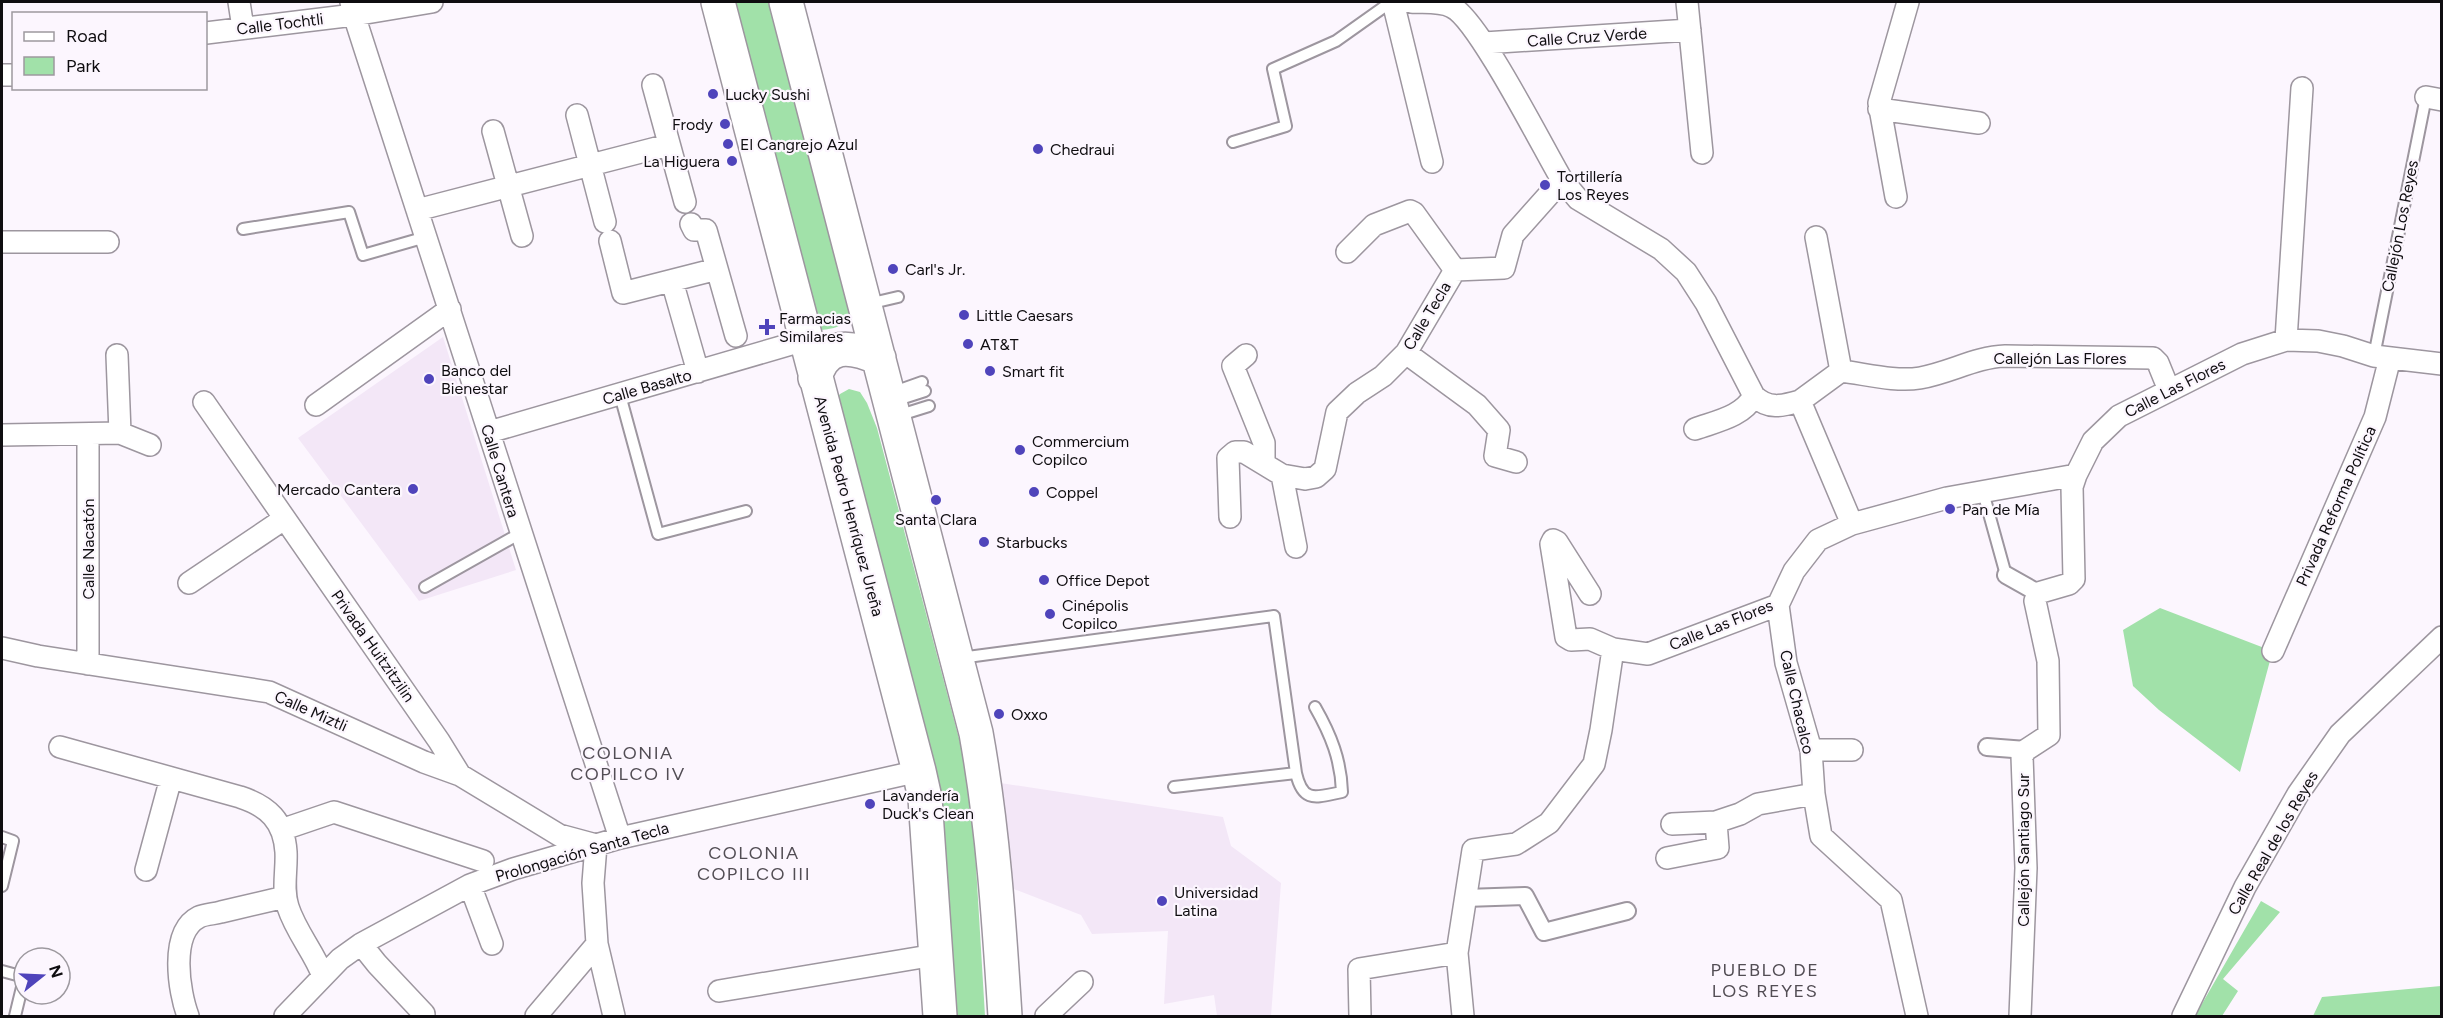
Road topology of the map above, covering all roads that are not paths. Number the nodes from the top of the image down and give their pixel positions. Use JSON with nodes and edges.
{"nodes":[{"id":1,"x":239,"y":2,"type":"edge"},
{"id":2,"x":432,"y":2,"type":"edge"},
{"id":3,"x":718,"y":2,"type":"edge"},
{"id":4,"x":786,"y":2,"type":"edge"},
{"id":5,"x":1392,"y":2,"type":"edge"},
{"id":6,"x":1411,"y":2,"type":"edge"},
{"id":7,"x":1687,"y":2,"type":"edge"},
{"id":8,"x":1908,"y":2,"type":"edge"},
{"id":9,"x":352,"y":8,"type":"edge"},
{"id":10,"x":243,"y":28,"type":"junction"},
{"id":11,"x":1690,"y":30,"type":"junction"},
{"id":12,"x":207,"y":33,"type":"edge"},
{"id":13,"x":1484,"y":43,"type":"junction"},
{"id":14,"x":653,"y":85,"type":"dead end"},
{"id":15,"x":2302,"y":88,"type":"dead end"},
{"id":16,"x":2434,"y":98,"type":"edge"},
{"id":17,"x":1879,"y":109,"type":"junction"},
{"id":18,"x":577,"y":115,"type":"dead end"},
{"id":19,"x":1978,"y":123,"type":"dead end"},
{"id":20,"x":493,"y":131,"type":"dead end"},
{"id":21,"x":1233,"y":142,"type":"dead end"},
{"id":22,"x":668,"y":145,"type":"junction"},
{"id":23,"x":1702,"y":153,"type":"dead end"},
{"id":24,"x":1432,"y":162,"type":"dead end"},
{"id":25,"x":590,"y":165,"type":"junction"},
{"id":26,"x":1562,"y":180,"type":"junction"},
{"id":27,"x":508,"y":186,"type":"junction"},
{"id":28,"x":1896,"y":197,"type":"dead end"},
{"id":29,"x":685,"y":202,"type":"dead end"},
{"id":30,"x":417,"y":210,"type":"junction"},
{"id":31,"x":691,"y":224,"type":"dead end"},
{"id":32,"x":243,"y":229,"type":"dead end"},
{"id":33,"x":522,"y":236,"type":"dead end"},
{"id":34,"x":426,"y":237,"type":"junction"},
{"id":35,"x":1816,"y":237,"type":"dead end"},
{"id":36,"x":2,"y":242,"type":"edge"},
{"id":37,"x":108,"y":242,"type":"dead end"},
{"id":38,"x":1347,"y":252,"type":"dead end"},
{"id":39,"x":717,"y":269,"type":"junction"},
{"id":40,"x":1455,"y":270,"type":"junction"},
{"id":41,"x":672,"y":282,"type":"junction"},
{"id":42,"x":898,"y":297,"type":"dead end"},
{"id":43,"x":865,"y":305,"type":"junction"},
{"id":44,"x":450,"y":309,"type":"junction"},
{"id":45,"x":736,"y":336,"type":"dead end"},
{"id":46,"x":2286,"y":339,"type":"junction"},
{"id":47,"x":805,"y":340,"type":"junction"},
{"id":48,"x":1406,"y":353,"type":"junction"},
{"id":49,"x":117,"y":355,"type":"dead end"},
{"id":50,"x":1246,"y":355,"type":"dead end"},
{"id":51,"x":2382,"y":357,"type":"junction"},
{"id":52,"x":879,"y":358,"type":"junction"},
{"id":53,"x":2442,"y":364,"type":"edge"},
{"id":54,"x":1841,"y":371,"type":"junction"},
{"id":55,"x":698,"y":372,"type":"junction"},
{"id":56,"x":815,"y":378,"type":"junction"},
{"id":57,"x":924,"y":387,"type":"dead end"},
{"id":58,"x":2169,"y":390,"type":"junction"},
{"id":59,"x":620,"y":395,"type":"junction"},
{"id":60,"x":1754,"y":396,"type":"junction"},
{"id":61,"x":1800,"y":401,"type":"junction"},
{"id":62,"x":204,"y":402,"type":"dead end"},
{"id":63,"x":891,"y":404,"type":"junction"},
{"id":64,"x":316,"y":405,"type":"dead end"},
{"id":65,"x":929,"y":406,"type":"dead end"},
{"id":66,"x":1695,"y":429,"type":"dead end"},
{"id":67,"x":489,"y":432,"type":"junction"},
{"id":68,"x":120,"y":433,"type":"junction"},
{"id":69,"x":2,"y":435,"type":"edge"},
{"id":70,"x":88,"y":435,"type":"junction"},
{"id":71,"x":150,"y":445,"type":"dead end"},
{"id":72,"x":1516,"y":462,"type":"dead end"},
{"id":73,"x":1264,"y":464,"type":"junction"},
{"id":74,"x":2076,"y":474,"type":"junction"},
{"id":75,"x":1282,"y":475,"type":"junction"},
{"id":76,"x":1983,"y":492,"type":"junction"},
{"id":77,"x":746,"y":511,"type":"dead end"},
{"id":78,"x":1230,"y":517,"type":"dead end"},
{"id":79,"x":284,"y":519,"type":"junction"},
{"id":80,"x":1852,"y":524,"type":"junction"},
{"id":81,"x":519,"y":534,"type":"junction"},
{"id":82,"x":1296,"y":547,"type":"dead end"},
{"id":83,"x":2006,"y":575,"type":"joint"},
{"id":84,"x":189,"y":583,"type":"dead end"},
{"id":85,"x":424,"y":587,"type":"dead end"},
{"id":86,"x":2038,"y":593,"type":"junction"},
{"id":87,"x":1590,"y":594,"type":"dead end"},
{"id":88,"x":1778,"y":605,"type":"junction"},
{"id":89,"x":2442,"y":637,"type":"edge"},
{"id":90,"x":2,"y":648,"type":"edge"},
{"id":91,"x":1613,"y":649,"type":"junction"},
{"id":92,"x":2272,"y":651,"type":"dead end"},
{"id":93,"x":957,"y":658,"type":"junction"},
{"id":94,"x":88,"y":664,"type":"junction"},
{"id":95,"x":1315,"y":707,"type":"dead end"},
{"id":96,"x":60,"y":747,"type":"dead end"},
{"id":97,"x":1987,"y":747,"type":"dead end"},
{"id":98,"x":1811,"y":750,"type":"junction"},
{"id":99,"x":1852,"y":750,"type":"dead end"},
{"id":100,"x":2026,"y":750,"type":"junction"},
{"id":101,"x":919,"y":771,"type":"junction"},
{"id":102,"x":1296,"y":773,"type":"junction"},
{"id":103,"x":460,"y":775,"type":"junction"},
{"id":104,"x":171,"y":778,"type":"junction"},
{"id":105,"x":1174,"y":787,"type":"dead end"},
{"id":106,"x":1814,"y":794,"type":"junction"},
{"id":107,"x":1716,"y":822,"type":"junction"},
{"id":108,"x":1672,"y":824,"type":"dead end"},
{"id":109,"x":281,"y":830,"type":"junction"},
{"id":110,"x":2,"y":837,"type":"edge"},
{"id":111,"x":620,"y":837,"type":"junction"},
{"id":112,"x":596,"y":845,"type":"junction"},
{"id":113,"x":1667,"y":858,"type":"dead end"},
{"id":114,"x":483,"y":861,"type":"dead end"},
{"id":115,"x":147,"y":870,"type":"dead end"},
{"id":116,"x":470,"y":885,"type":"junction"},
{"id":117,"x":2,"y":886,"type":"edge"},
{"id":118,"x":285,"y":897,"type":"junction"},
{"id":119,"x":1465,"y":898,"type":"junction"},
{"id":120,"x":1627,"y":911,"type":"dead end"},
{"id":121,"x":361,"y":944,"type":"junction"},
{"id":122,"x":492,"y":944,"type":"dead end"},
{"id":123,"x":597,"y":944,"type":"junction"},
{"id":124,"x":1457,"y":954,"type":"junction"},
{"id":125,"x":935,"y":955,"type":"junction"},
{"id":126,"x":323,"y":976,"type":"junction"},
{"id":127,"x":1082,"y":982,"type":"dead end"},
{"id":128,"x":719,"y":991,"type":"dead end"},
{"id":129,"x":424,"y":1014,"type":"dead end"},
{"id":130,"x":188,"y":1017,"type":"edge"},
{"id":131,"x":285,"y":1017,"type":"edge"},
{"id":132,"x":536,"y":1017,"type":"edge"},
{"id":133,"x":614,"y":1017,"type":"edge"},
{"id":134,"x":939,"y":1017,"type":"edge"},
{"id":135,"x":1005,"y":1017,"type":"edge"},
{"id":136,"x":1046,"y":1017,"type":"edge"},
{"id":137,"x":1360,"y":1017,"type":"edge"},
{"id":138,"x":1463,"y":1017,"type":"edge"},
{"id":139,"x":1917,"y":1017,"type":"edge"},
{"id":140,"x":2020,"y":1017,"type":"edge"},
{"id":141,"x":2183,"y":1017,"type":"edge"}],
"edges":[{"from":1,"to":10,"type":"street"},
{"from":2,"to":9,"type":"street","name":"Calle Tochtli"},
{"from":3,"to":47,"type":"main road","name":"Avenida Pedro Henríquez Ureña"},
{"from":4,"to":43,"type":"main road"},
{"from":5,"to":21,"type":"lane"},
{"from":5,"to":24,"type":"street"},
{"from":6,"to":13,"type":"street"},
{"from":7,"to":11,"type":"street"},
{"from":8,"to":17,"type":"street"},
{"from":9,"to":10,"type":"street","name":"Calle Tochtli"},
{"from":9,"to":30,"type":"street","name":"Calle Cantera"},
{"from":10,"to":12,"type":"street","name":"Calle Tochtli"},
{"from":11,"to":13,"type":"street","name":"Calle Cruz Verde"},
{"from":11,"to":23,"type":"street"},
{"from":13,"to":26,"type":"street"},
{"from":14,"to":22,"type":"street"},
{"from":15,"to":46,"type":"street"},
{"from":16,"to":51,"type":"lane","name":"Callejón Los Reyes"},
{"from":17,"to":19,"type":"street"},
{"from":17,"to":28,"type":"street"},
{"from":18,"to":25,"type":"street"},
{"from":20,"to":27,"type":"street"},
{"from":22,"to":25,"type":"street"},
{"from":22,"to":29,"type":"street"},
{"from":25,"to":27,"type":"street"},
{"from":25,"to":41,"type":"street"},
{"from":26,"to":40,"type":"street","name":"Calle Tecla"},
{"from":26,"to":60,"type":"street"},
{"from":27,"to":30,"type":"street"},
{"from":27,"to":33,"type":"street"},
{"from":30,"to":34,"type":"street","name":"Calle Cantera"},
{"from":31,"to":39,"type":"street"},
{"from":32,"to":34,"type":"lane"},
{"from":34,"to":44,"type":"street","name":"Calle Cantera"},
{"from":35,"to":54,"type":"street"},
{"from":36,"to":37,"type":"street"},
{"from":38,"to":40,"type":"street"},
{"from":39,"to":41,"type":"street"},
{"from":39,"to":45,"type":"street"},
{"from":40,"to":48,"type":"street","name":"Calle Tecla"},
{"from":41,"to":55,"type":"street"},
{"from":42,"to":43,"type":"lane"},
{"from":43,"to":47,"type":"main road"},
{"from":43,"to":52,"type":"main road"},
{"from":44,"to":64,"type":"street"},
{"from":44,"to":67,"type":"street","name":"Calle Cantera"},
{"from":46,"to":51,"type":"street","name":"Calle Las Flores"},
{"from":46,"to":58,"type":"street","name":"Calle Las Flores"},
{"from":47,"to":55,"type":"street","name":"Calle Basalto"},
{"from":47,"to":56,"type":"main road","name":"Avenida Pedro Henríquez Ureña"},
{"from":48,"to":72,"type":"street"},
{"from":48,"to":75,"type":"street","name":"Calle Tecla"},
{"from":49,"to":68,"type":"street"},
{"from":50,"to":73,"type":"street"},
{"from":51,"to":53,"type":"street","name":"Calle Las Flores"},
{"from":51,"to":92,"type":"street","name":"Privada Reforma Política"},
{"from":52,"to":56,"type":"main road"},
{"from":52,"to":63,"type":"main road"},
{"from":54,"to":58,"type":"street","name":"Callejón Las Flores"},
{"from":54,"to":61,"type":"street"},
{"from":55,"to":59,"type":"street","name":"Calle Basalto"},
{"from":56,"to":101,"type":"main road","name":"Avenida Pedro Henríquez Ureña"},
{"from":57,"to":63,"type":"lane"},
{"from":58,"to":74,"type":"street","name":"Calle Las Flores"},
{"from":59,"to":67,"type":"street","name":"Calle Basalto"},
{"from":59,"to":77,"type":"lane"},
{"from":60,"to":61,"type":"street"},
{"from":60,"to":66,"type":"street"},
{"from":61,"to":80,"type":"street"},
{"from":62,"to":79,"type":"street","name":"Privada Huitzitzilin"},
{"from":63,"to":65,"type":"lane"},
{"from":63,"to":93,"type":"main road"},
{"from":67,"to":81,"type":"street","name":"Calle Cantera"},
{"from":68,"to":70,"type":"street"},
{"from":68,"to":71,"type":"street"},
{"from":69,"to":70,"type":"street"},
{"from":70,"to":94,"type":"street","name":"Calle Nacatón"},
{"from":73,"to":75,"type":"street","name":"Calle Tecla"},
{"from":73,"to":78,"type":"street","name":"Calle Tecla"},
{"from":74,"to":76,"type":"street","name":"Calle Las Flores"},
{"from":74,"to":86,"type":"street"},
{"from":75,"to":82,"type":"street"},
{"from":76,"to":80,"type":"street","name":"Calle Las Flores"},
{"from":76,"to":83,"type":"lane"},
{"from":79,"to":84,"type":"street"},
{"from":79,"to":103,"type":"street","name":"Privada Huitzitzilin"},
{"from":80,"to":88,"type":"street","name":"Calle Las Flores"},
{"from":81,"to":85,"type":"lane"},
{"from":81,"to":111,"type":"street","name":"Calle Cantera"},
{"from":83,"to":86,"type":"street"},
{"from":86,"to":100,"type":"street","name":"Callejón Santiago Sur"},
{"from":87,"to":91,"type":"street","name":"Calle Las Flores"},
{"from":88,"to":91,"type":"street","name":"Calle Las Flores"},
{"from":88,"to":98,"type":"street","name":"Calle Chacalco"},
{"from":89,"to":141,"type":"street","name":"Calle Real de los Reyes"},
{"from":90,"to":94,"type":"street","name":"Calle Miztli"},
{"from":91,"to":119,"type":"street"},
{"from":93,"to":102,"type":"lane"},
{"from":93,"to":135,"type":"main road"},
{"from":94,"to":103,"type":"street","name":"Calle Miztli"},
{"from":95,"to":102,"type":"lane"},
{"from":96,"to":104,"type":"street"},
{"from":97,"to":100,"type":"street"},
{"from":98,"to":99,"type":"street"},
{"from":98,"to":106,"type":"street","name":"Calle Chacalco"},
{"from":100,"to":140,"type":"street","name":"Callejón Santiago Sur"},
{"from":101,"to":111,"type":"street","name":"Prolongación Santa Tecla"},
{"from":101,"to":125,"type":"main road","name":"Avenida Pedro Henríquez Ureña"},
{"from":102,"to":105,"type":"lane"},
{"from":103,"to":112,"type":"street","name":"Calle Miztli"},
{"from":104,"to":109,"type":"street"},
{"from":104,"to":115,"type":"street"},
{"from":106,"to":107,"type":"street"},
{"from":106,"to":139,"type":"street","name":"Calle Chacalco"},
{"from":107,"to":108,"type":"street"},
{"from":107,"to":113,"type":"street"},
{"from":109,"to":114,"type":"street"},
{"from":109,"to":118,"type":"street"},
{"from":110,"to":117,"type":"lane"},
{"from":111,"to":112,"type":"street","name":"Prolongación Santa Tecla"},
{"from":112,"to":116,"type":"street","name":"Prolongación Santa Tecla"},
{"from":112,"to":123,"type":"street"},
{"from":116,"to":121,"type":"street","name":"Prolongación Santa Tecla"},
{"from":116,"to":122,"type":"street"},
{"from":118,"to":126,"type":"street"},
{"from":118,"to":130,"type":"street"},
{"from":119,"to":120,"type":"street"},
{"from":119,"to":124,"type":"street"},
{"from":121,"to":126,"type":"street","name":"Prolongación Santa Tecla"},
{"from":121,"to":129,"type":"street"},
{"from":123,"to":132,"type":"street"},
{"from":123,"to":133,"type":"street"},
{"from":124,"to":137,"type":"street"},
{"from":124,"to":138,"type":"street"},
{"from":125,"to":128,"type":"street"},
{"from":125,"to":134,"type":"main road","name":"Avenida Pedro Henríquez Ureña"},
{"from":126,"to":131,"type":"street","name":"Prolongación Santa Tecla"},
{"from":127,"to":136,"type":"street"}]}
